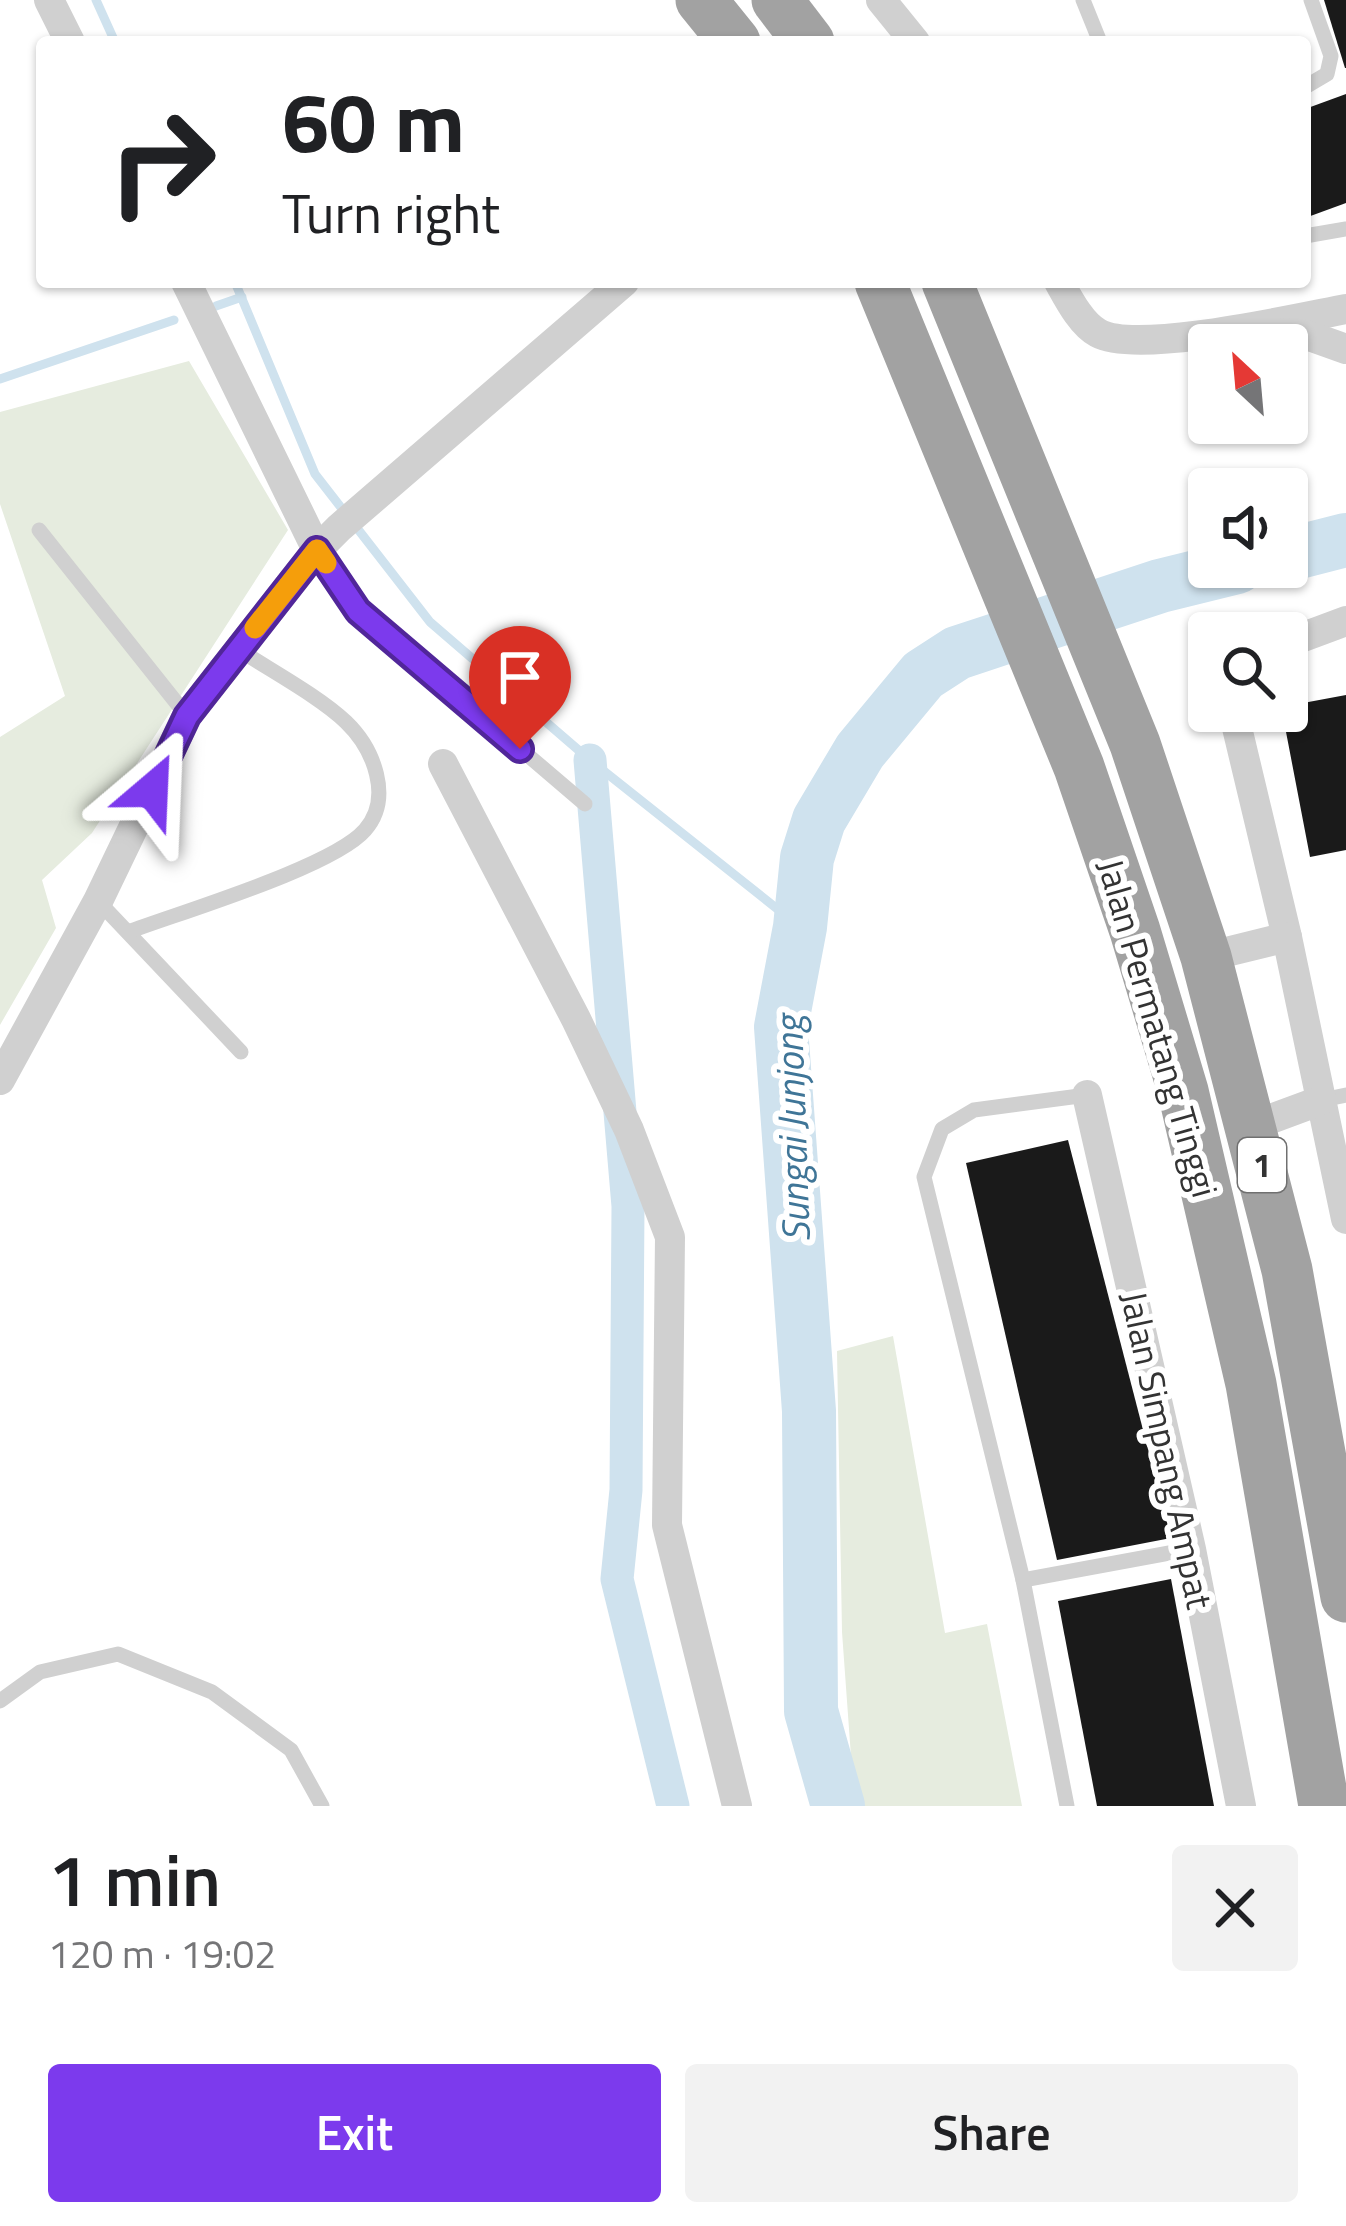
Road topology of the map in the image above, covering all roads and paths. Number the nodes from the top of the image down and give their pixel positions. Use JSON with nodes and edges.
{"nodes":[{"id":1,"x":49,"y":0,"type":"edge"},
{"id":2,"x":701,"y":0,"type":"edge"},
{"id":3,"x":777,"y":0,"type":"edge"},
{"id":4,"x":881,"y":0,"type":"edge"},
{"id":5,"x":1083,"y":0,"type":"edge"},
{"id":6,"x":1311,"y":0,"type":"edge"},
{"id":7,"x":67,"y":36,"type":"edge"},
{"id":8,"x":730,"y":36,"type":"edge"},
{"id":9,"x":804,"y":36,"type":"edge"},
{"id":10,"x":910,"y":36,"type":"edge"},
{"id":11,"x":1098,"y":36,"type":"edge"},
{"id":12,"x":1311,"y":84,"type":"edge"},
{"id":13,"x":1346,"y":229,"type":"edge"},
{"id":14,"x":1311,"y":235,"type":"edge"},
{"id":15,"x":189,"y":288,"type":"edge"},
{"id":16,"x":618,"y":288,"type":"edge"},
{"id":17,"x":882,"y":288,"type":"edge"},
{"id":18,"x":948,"y":288,"type":"edge"},
{"id":19,"x":1064,"y":292,"type":"edge"},
{"id":20,"x":1346,"y":309,"type":"edge"},
{"id":21,"x":1270,"y":324,"type":"edge"},
{"id":22,"x":1188,"y":335,"type":"edge"},
{"id":23,"x":1308,"y":335,"type":"edge"},
{"id":24,"x":1346,"y":349,"type":"edge"},
{"id":25,"x":39,"y":530,"type":"dead end"},
{"id":26,"x":317,"y":550,"type":"junction"},
{"id":27,"x":1346,"y":621,"type":"edge"},
{"id":28,"x":1308,"y":635,"type":"edge"},
{"id":29,"x":238,"y":649,"type":"junction"},
{"id":30,"x":187,"y":716,"type":"junction"},
{"id":31,"x":1238,"y":732,"type":"edge"},
{"id":32,"x":443,"y":764,"type":"dead end"},
{"id":33,"x":585,"y":804,"type":"dead end"},
{"id":34,"x":98,"y":901,"type":"junction"},
{"id":35,"x":128,"y":932,"type":"junction"},
{"id":36,"x":1287,"y":937,"type":"junction"},
{"id":37,"x":1206,"y":957,"type":"junction"},
{"id":38,"x":242,"y":1052,"type":"dead end"},
{"id":39,"x":0,"y":1080,"type":"edge"},
{"id":40,"x":1087,"y":1095,"type":"joint"},
{"id":41,"x":1334,"y":1097,"type":"edge"},
{"id":42,"x":1252,"y":1126,"type":"junction"},
{"id":43,"x":1346,"y":1219,"type":"edge"},
{"id":44,"x":1191,"y":1549,"type":"junction"},
{"id":45,"x":1344,"y":1576,"type":"edge"},
{"id":46,"x":1023,"y":1580,"type":"junction"},
{"id":47,"x":0,"y":1701,"type":"edge"},
{"id":48,"x":322,"y":1806,"type":"edge"},
{"id":49,"x":736,"y":1806,"type":"edge"},
{"id":50,"x":1067,"y":1806,"type":"edge"},
{"id":51,"x":1240,"y":1806,"type":"edge"},
{"id":52,"x":1324,"y":1806,"type":"edge"}],
"edges":[{"from":1,"to":7,"type":"street"},
{"from":2,"to":8,"type":"highway"},
{"from":3,"to":9,"type":"highway"},
{"from":4,"to":10,"type":"street"},
{"from":5,"to":11,"type":"lane"},
{"from":6,"to":12,"type":"lane"},
{"from":13,"to":14,"type":"lane"},
{"from":15,"to":26,"type":"street"},
{"from":16,"to":26,"type":"street"},
{"from":17,"to":52,"type":"highway","name":"Jalan Permatang Tinggi","number":"1"},
{"from":18,"to":37,"type":"highway","name":"Jalan Permatang Tinggi","number":"1"},
{"from":19,"to":22,"type":"street"},
{"from":20,"to":21,"type":"street"},
{"from":23,"to":24,"type":"street"},
{"from":25,"to":30,"type":"lane"},
{"from":26,"to":29,"type":"street"},
{"from":26,"to":33,"type":"lane"},
{"from":27,"to":28,"type":"street"},
{"from":29,"to":30,"type":"street"},
{"from":29,"to":35,"type":"lane"},
{"from":30,"to":34,"type":"street"},
{"from":31,"to":36,"type":"street"},
{"from":32,"to":49,"type":"street"},
{"from":34,"to":35,"type":"lane"},
{"from":34,"to":39,"type":"street"},
{"from":35,"to":38,"type":"lane"},
{"from":36,"to":37,"type":"street"},
{"from":36,"to":41,"type":"street"},
{"from":37,"to":42,"type":"highway","name":"Jalan Permatang Tinggi","number":"1"},
{"from":40,"to":44,"type":"street","name":"Jalan Simpang Ampat"},
{"from":40,"to":46,"type":"lane"},
{"from":41,"to":42,"type":"street"},
{"from":41,"to":43,"type":"street"},
{"from":42,"to":45,"type":"highway","name":"Jalan Permatang Tinggi","number":"1"},
{"from":44,"to":46,"type":"lane"},
{"from":44,"to":51,"type":"street","name":"Jalan Simpang Ampat"},
{"from":46,"to":50,"type":"lane"},
{"from":47,"to":48,"type":"lane"}]}
